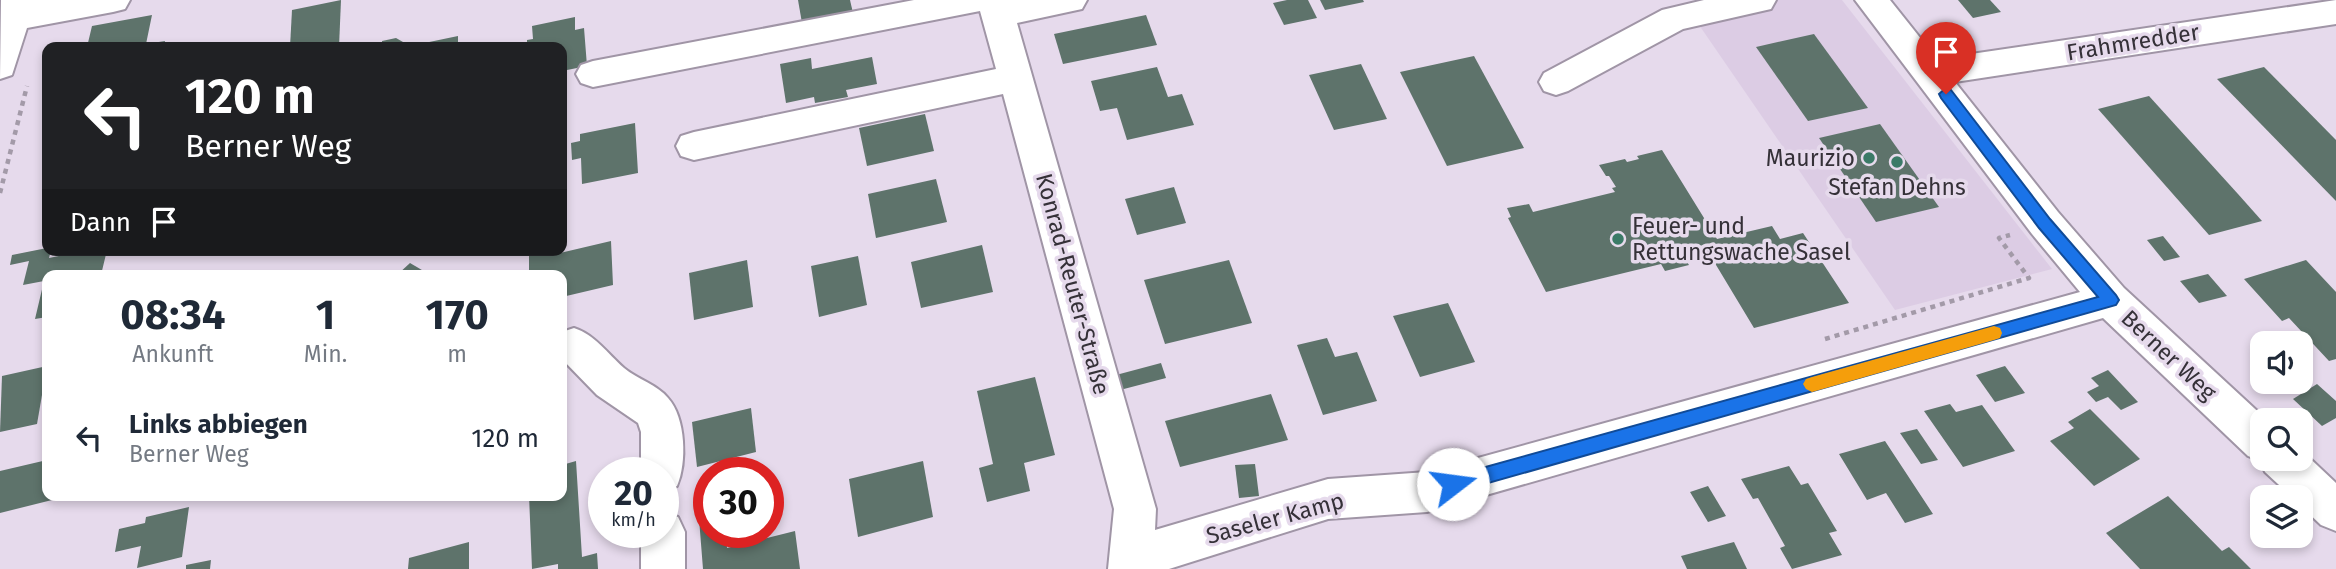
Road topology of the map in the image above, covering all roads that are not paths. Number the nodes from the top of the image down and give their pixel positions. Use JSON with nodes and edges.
{"nodes":[{"id":1,"x":113,"y":0,"type":"edge"},
{"id":2,"x":1070,"y":0,"type":"edge"},
{"id":3,"x":1759,"y":0,"type":"edge"},
{"id":4,"x":1872,"y":0,"type":"edge"},
{"id":5,"x":990,"y":5,"type":"edge"},
{"id":6,"x":2336,"y":12,"type":"edge"},
{"id":7,"x":9,"y":20,"type":"edge"},
{"id":8,"x":15,"y":71,"type":"edge"},
{"id":9,"x":1929,"y":72,"type":"junction"},
{"id":10,"x":593,"y":74,"type":"dead end"},
{"id":11,"x":1016,"y":78,"type":"junction"},
{"id":12,"x":1556,"y":82,"type":"dead end"},
{"id":13,"x":694,"y":146,"type":"dead end"},
{"id":14,"x":2110,"y":300,"type":"junction"},
{"id":15,"x":574,"y":345,"type":"dead end"},
{"id":16,"x":2250,"y":431,"type":"edge"},
{"id":17,"x":662,"y":457,"type":"edge"},
{"id":18,"x":2294,"y":471,"type":"edge"},
{"id":19,"x":2336,"y":511,"type":"edge"},
{"id":20,"x":663,"y":548,"type":"edge"},
{"id":21,"x":663,"y":569,"type":"edge"},
{"id":22,"x":1130,"y":569,"type":"edge"},
{"id":23,"x":1137,"y":569,"type":"edge"}],
"edges":[{"from":1,"to":7,"type":"street"},
{"from":2,"to":5,"type":"street"},
{"from":3,"to":12,"type":"street"},
{"from":4,"to":9,"type":"street","name":"Berner Weg"},
{"from":5,"to":10,"type":"street"},
{"from":5,"to":11,"type":"street","name":"Konrad-Reuter-Straße"},
{"from":6,"to":9,"type":"street","name":"Frahmredder"},
{"from":7,"to":8,"type":"street"},
{"from":9,"to":14,"type":"street","name":"Berner Weg"},
{"from":11,"to":13,"type":"street"},
{"from":11,"to":22,"type":"street","name":"Konrad-Reuter-Straße"},
{"from":14,"to":16,"type":"street","name":"Berner Weg"},
{"from":14,"to":23,"type":"street","name":"Saseler Kamp"},
{"from":15,"to":17,"type":"street"},
{"from":18,"to":19,"type":"street"},
{"from":20,"to":21,"type":"street"}]}
